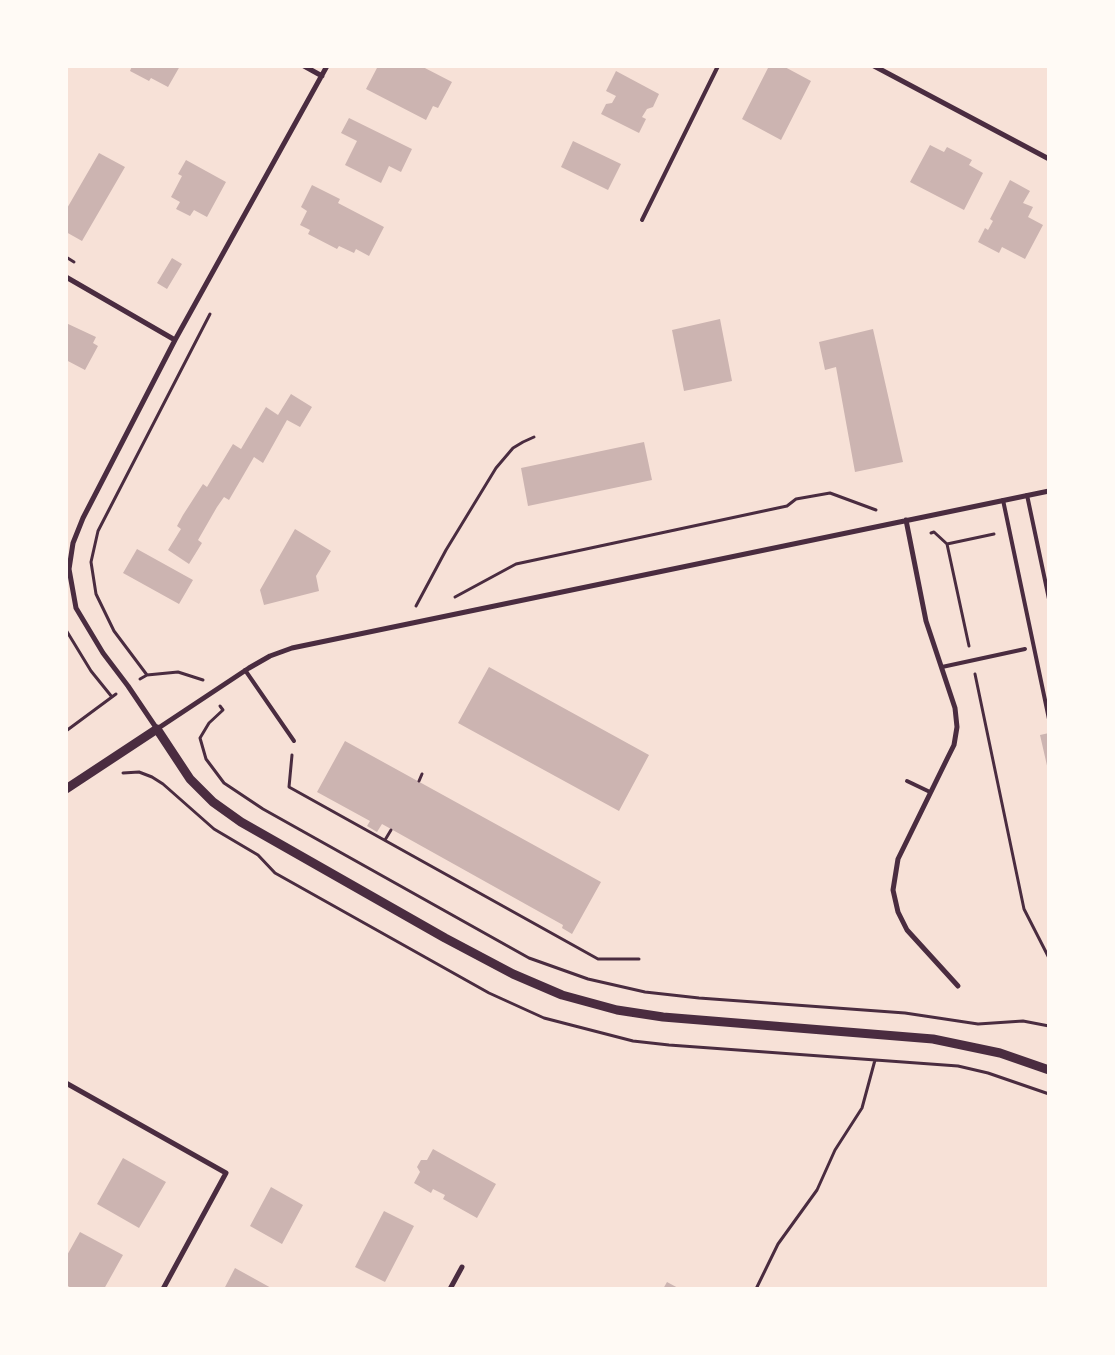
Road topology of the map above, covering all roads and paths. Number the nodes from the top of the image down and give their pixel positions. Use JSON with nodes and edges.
{"nodes":[{"id":1,"x":304,"y":66,"type":"edge"},
{"id":2,"x":327,"y":66,"type":"edge"},
{"id":3,"x":718,"y":66,"type":"edge"},
{"id":4,"x":874,"y":66,"type":"edge"},
{"id":5,"x":322,"y":76,"type":"junction"},
{"id":6,"x":1049,"y":159,"type":"edge"},
{"id":7,"x":642,"y":220,"type":"dead end"},
{"id":8,"x":66,"y":277,"type":"edge"},
{"id":9,"x":212,"y":311,"type":"dead end"},
{"id":10,"x":175,"y":340,"type":"junction"},
{"id":11,"x":534,"y":437,"type":"dead end"},
{"id":12,"x":1049,"y":491,"type":"edge"},
{"id":13,"x":1027,"y":495,"type":"junction"},
{"id":14,"x":1003,"y":500,"type":"junction"},
{"id":15,"x":876,"y":510,"type":"dead end"},
{"id":16,"x":906,"y":520,"type":"junction"},
{"id":17,"x":1010,"y":530,"type":"junction"},
{"id":18,"x":909,"y":537,"type":"junction"},
{"id":19,"x":947,"y":544,"type":"junction"},
{"id":20,"x":453,"y":598,"type":"dead end"},
{"id":21,"x":1049,"y":599,"type":"edge"},
{"id":22,"x":416,"y":606,"type":"dead end"},
{"id":23,"x":66,"y":630,"type":"edge"},
{"id":24,"x":1025,"y":649,"type":"dead end"},
{"id":25,"x":972,"y":660,"type":"junction"},
{"id":26,"x":942,"y":667,"type":"junction"},
{"id":27,"x":245,"y":670,"type":"junction"},
{"id":28,"x":204,"y":680,"type":"dead end"},
{"id":29,"x":223,"y":710,"type":"dead end"},
{"id":30,"x":1049,"y":719,"type":"edge"},
{"id":31,"x":157,"y":730,"type":"junction"},
{"id":32,"x":66,"y":731,"type":"edge"},
{"id":33,"x":294,"y":742,"type":"joint"},
{"id":34,"x":422,"y":774,"type":"dead end"},
{"id":35,"x":116,"y":778,"type":"dead end"},
{"id":36,"x":419,"y":780,"type":"dead end"},
{"id":37,"x":907,"y":780,"type":"dead end"},
{"id":38,"x":66,"y":789,"type":"edge"},
{"id":39,"x":172,"y":792,"type":"dead end"},
{"id":40,"x":930,"y":792,"type":"junction"},
{"id":41,"x":391,"y":830,"type":"dead end"},
{"id":42,"x":385,"y":840,"type":"junction"},
{"id":43,"x":639,"y":958,"type":"dead end"},
{"id":44,"x":1049,"y":958,"type":"edge"},
{"id":45,"x":958,"y":986,"type":"dead end"},
{"id":46,"x":1049,"y":1026,"type":"edge"},
{"id":47,"x":875,"y":1060,"type":"dead end"},
{"id":48,"x":1049,"y":1070,"type":"edge"},
{"id":49,"x":66,"y":1083,"type":"edge"},
{"id":50,"x":462,"y":1267,"type":"dead end"},
{"id":51,"x":163,"y":1289,"type":"edge"},
{"id":52,"x":450,"y":1289,"type":"edge"},
{"id":53,"x":756,"y":1289,"type":"edge"}],
"edges":[{"from":1,"to":5,"type":"street"},
{"from":2,"to":5,"type":"street"},
{"from":3,"to":7,"type":"lane"},
{"from":4,"to":6,"type":"street"},
{"from":5,"to":10,"type":"street"},
{"from":8,"to":10,"type":"street"},
{"from":9,"to":28,"type":"path"},
{"from":10,"to":31,"type":"street"},
{"from":11,"to":22,"type":"path"},
{"from":12,"to":13,"type":"street"},
{"from":13,"to":14,"type":"street"},
{"from":13,"to":21,"type":"lane"},
{"from":14,"to":16,"type":"street"},
{"from":14,"to":17,"type":"lane"},
{"from":15,"to":20,"type":"path"},
{"from":16,"to":18,"type":"street"},
{"from":16,"to":27,"type":"street"},
{"from":17,"to":19,"type":"path"},
{"from":17,"to":30,"type":"lane"},
{"from":18,"to":19,"type":"path"},
{"from":18,"to":26,"type":"street"},
{"from":19,"to":25,"type":"path"},
{"from":23,"to":32,"type":"path"},
{"from":24,"to":25,"type":"lane"},
{"from":25,"to":26,"type":"lane"},
{"from":25,"to":44,"type":"path"},
{"from":26,"to":40,"type":"street"},
{"from":27,"to":31,"type":"street"},
{"from":27,"to":33,"type":"lane"},
{"from":29,"to":46,"type":"path"},
{"from":31,"to":38,"type":"street"},
{"from":31,"to":48,"type":"street"},
{"from":33,"to":42,"type":"path"},
{"from":34,"to":36,"type":"path"},
{"from":35,"to":39,"type":"path"},
{"from":37,"to":40,"type":"lane"},
{"from":40,"to":45,"type":"street"},
{"from":41,"to":42,"type":"path"},
{"from":42,"to":43,"type":"path"},
{"from":47,"to":53,"type":"path"},
{"from":49,"to":51,"type":"street"},
{"from":50,"to":52,"type":"street"}]}
